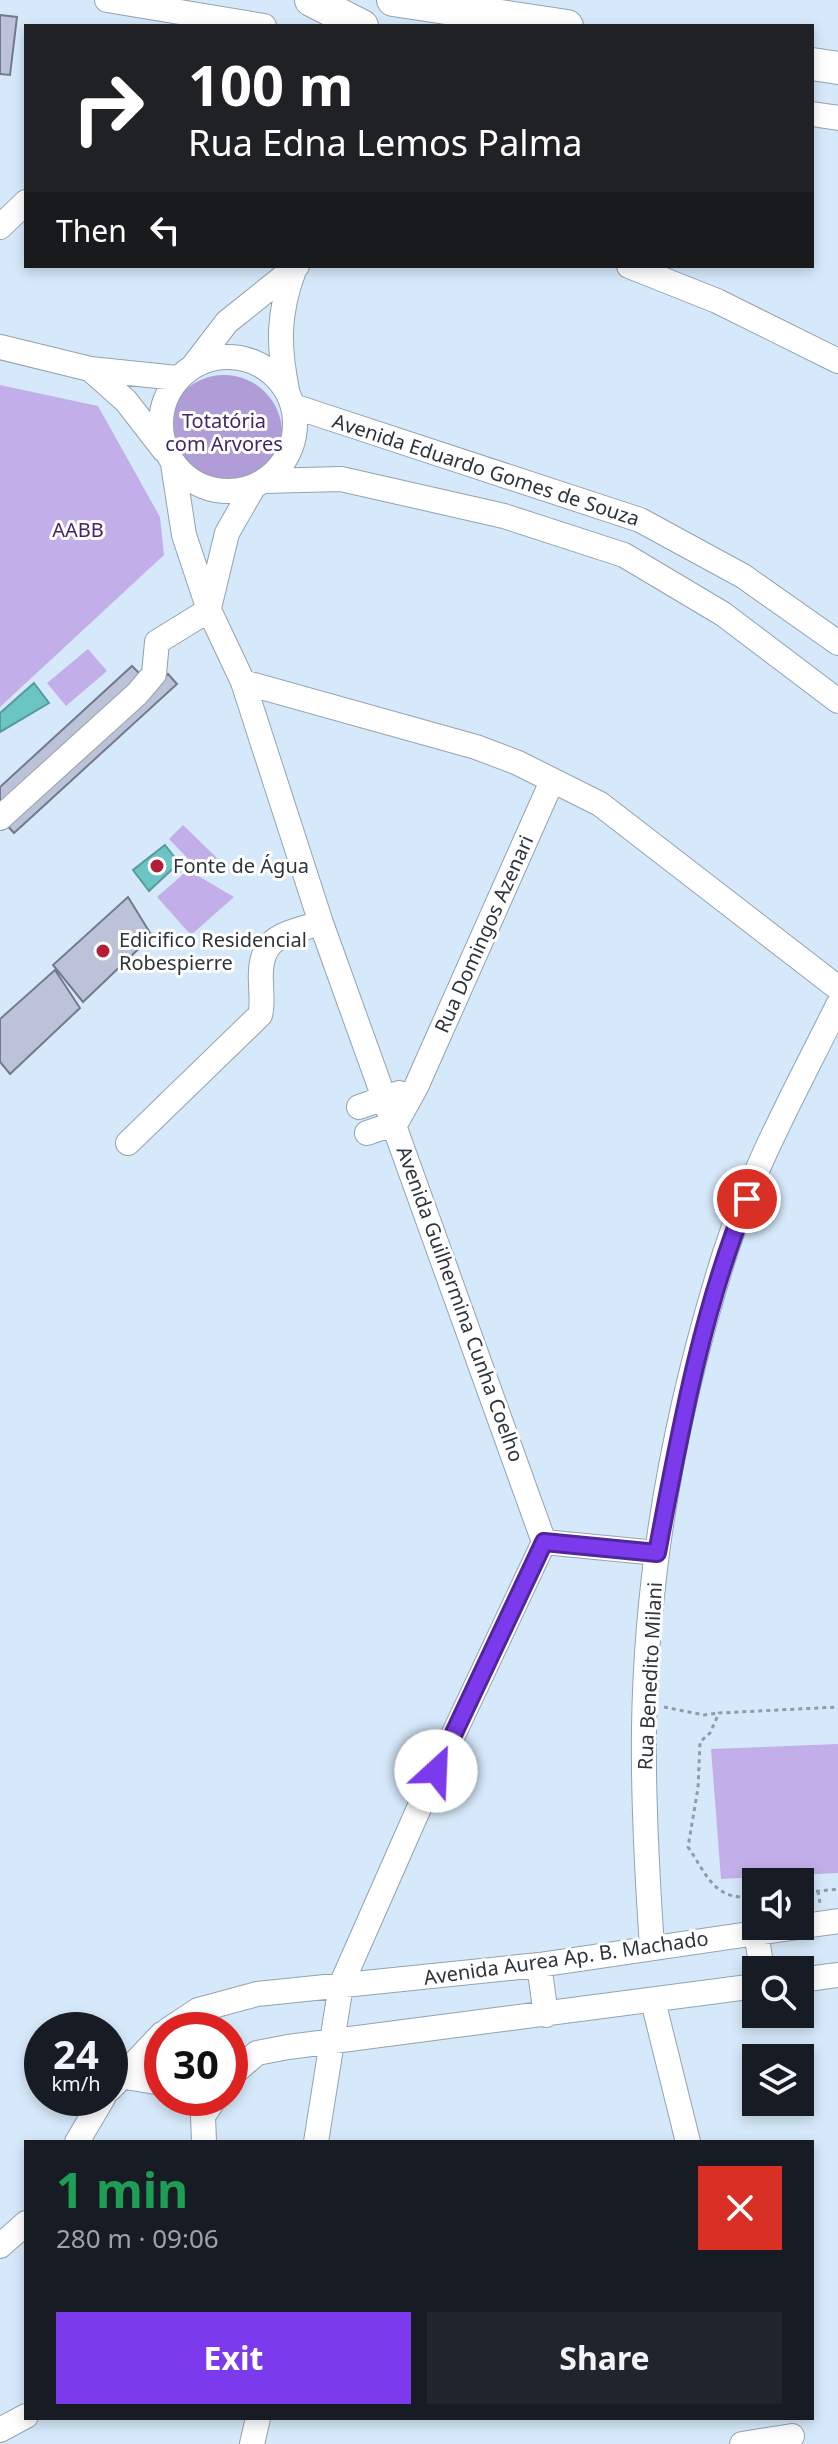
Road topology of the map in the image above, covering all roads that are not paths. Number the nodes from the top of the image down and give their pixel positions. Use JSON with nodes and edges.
{"nodes":[{"id":1,"x":107,"y":0,"type":"edge"},
{"id":2,"x":311,"y":0,"type":"edge"},
{"id":3,"x":393,"y":0,"type":"edge"},
{"id":4,"x":214,"y":22,"type":"edge"},
{"id":5,"x":239,"y":24,"type":"edge"},
{"id":6,"x":358,"y":24,"type":"edge"},
{"id":7,"x":554,"y":24,"type":"edge"},
{"id":8,"x":814,"y":64,"type":"edge"},
{"id":9,"x":838,"y":68,"type":"edge"},
{"id":10,"x":814,"y":114,"type":"edge"},
{"id":11,"x":838,"y":118,"type":"edge"},
{"id":12,"x":24,"y":204,"type":"edge"},
{"id":13,"x":0,"y":227,"type":"edge"},
{"id":14,"x":295,"y":268,"type":"edge"},
{"id":15,"x":296,"y":268,"type":"edge"},
{"id":16,"x":634,"y":268,"type":"edge"},
{"id":17,"x":0,"y":347,"type":"edge"},
{"id":18,"x":838,"y":361,"type":"edge"},
{"id":19,"x":90,"y":369,"type":"junction"},
{"id":20,"x":186,"y":371,"type":"junction"},
{"id":21,"x":291,"y":399,"type":"junction"},
{"id":22,"x":169,"y":458,"type":"junction"},
{"id":23,"x":259,"y":483,"type":"junction"},
{"id":24,"x":640,"y":520,"type":"junction"},
{"id":25,"x":624,"y":555,"type":"junction"},
{"id":26,"x":206,"y":602,"type":"junction"},
{"id":27,"x":838,"y":643,"type":"edge"},
{"id":28,"x":243,"y":682,"type":"junction"},
{"id":29,"x":838,"y":701,"type":"edge"},
{"id":30,"x":552,"y":781,"type":"junction"},
{"id":31,"x":0,"y":818,"type":"edge"},
{"id":32,"x":321,"y":923,"type":"junction"},
{"id":33,"x":838,"y":988,"type":"edge"},
{"id":34,"x":838,"y":1005,"type":"edge"},
{"id":35,"x":416,"y":1087,"type":"junction"},
{"id":36,"x":387,"y":1098,"type":"junction"},
{"id":37,"x":359,"y":1107,"type":"dead end"},
{"id":38,"x":396,"y":1123,"type":"junction"},
{"id":39,"x":367,"y":1133,"type":"dead end"},
{"id":40,"x":128,"y":1143,"type":"dead end"},
{"id":41,"x":544,"y":1542,"type":"junction"},
{"id":42,"x":657,"y":1553,"type":"junction"},
{"id":43,"x":838,"y":1921,"type":"edge"},
{"id":44,"x":814,"y":1924,"type":"edge"},
{"id":45,"x":742,"y":1934,"type":"edge"},
{"id":46,"x":652,"y":1947,"type":"junction"},
{"id":47,"x":539,"y":1965,"type":"junction"},
{"id":48,"x":838,"y":1975,"type":"edge"},
{"id":49,"x":814,"y":1978,"type":"edge"},
{"id":50,"x":341,"y":1985,"type":"junction"},
{"id":51,"x":742,"y":1988,"type":"edge"},
{"id":52,"x":653,"y":2001,"type":"junction"},
{"id":53,"x":195,"y":2012,"type":"edge"},
{"id":54,"x":546,"y":2015,"type":"junction"},
{"id":55,"x":335,"y":2044,"type":"junction"},
{"id":56,"x":144,"y":2052,"type":"edge"},
{"id":57,"x":248,"y":2061,"type":"edge"},
{"id":58,"x":128,"y":2069,"type":"edge"},
{"id":59,"x":92,"y":2116,"type":"edge"},
{"id":60,"x":203,"y":2116,"type":"edge"},
{"id":61,"x":78,"y":2140,"type":"edge"},
{"id":62,"x":204,"y":2140,"type":"edge"},
{"id":63,"x":316,"y":2140,"type":"edge"},
{"id":64,"x":688,"y":2140,"type":"edge"},
{"id":65,"x":24,"y":2225,"type":"edge"},
{"id":66,"x":0,"y":2246,"type":"edge"},
{"id":67,"x":24,"y":2417,"type":"edge"},
{"id":68,"x":258,"y":2420,"type":"edge"},
{"id":69,"x":0,"y":2430,"type":"edge"},
{"id":70,"x":790,"y":2433,"type":"edge"},
{"id":71,"x":252,"y":2444,"type":"edge"},
{"id":72,"x":742,"y":2444,"type":"edge"}],
"edges":[{"from":1,"to":4,"type":"street"},
{"from":2,"to":6,"type":"main road"},
{"from":3,"to":7,"type":"main road"},
{"from":4,"to":5,"type":"street"},
{"from":8,"to":9,"type":"main road"},
{"from":10,"to":11,"type":"street"},
{"from":12,"to":13,"type":"street"},
{"from":14,"to":20,"type":"street"},
{"from":15,"to":21,"type":"street"},
{"from":16,"to":18,"type":"street"},
{"from":17,"to":19,"type":"street"},
{"from":19,"to":20,"type":"street"},
{"from":19,"to":22,"type":"street"},
{"from":20,"to":21,"type":"street"},
{"from":20,"to":22,"type":"street"},
{"from":21,"to":23,"type":"street"},
{"from":21,"to":24,"type":"street","name":"Avenida Eduardo Gomes de Souza"},
{"from":22,"to":23,"type":"street"},
{"from":22,"to":26,"type":"street","name":"Avenida Guilhermina Cunha Coelho"},
{"from":23,"to":25,"type":"street","name":"Avenida Eduardo Gomes de Souza"},
{"from":23,"to":26,"type":"street"},
{"from":24,"to":25,"type":"street"},
{"from":24,"to":27,"type":"street","name":"Avenida Eduardo Gomes de Souza"},
{"from":25,"to":29,"type":"street","name":"Avenida Eduardo Gomes de Souza"},
{"from":26,"to":28,"type":"street","name":"Avenida Guilhermina Cunha Coelho"},
{"from":26,"to":31,"type":"street"},
{"from":28,"to":30,"type":"street"},
{"from":28,"to":32,"type":"street","name":"Avenida Guilhermina Cunha Coelho"},
{"from":30,"to":33,"type":"street"},
{"from":30,"to":35,"type":"street","name":"Rua Domingos Azenari"},
{"from":32,"to":36,"type":"street","name":"Avenida Guilhermina Cunha Coelho"},
{"from":32,"to":40,"type":"street"},
{"from":34,"to":42,"type":"street","name":"Rua Benedito Milani"},
{"from":35,"to":36,"type":"street"},
{"from":35,"to":38,"type":"street","name":"Rua Domingos Azenari"},
{"from":36,"to":37,"type":"street"},
{"from":36,"to":38,"type":"street","name":"Avenida Guilhermina Cunha Coelho"},
{"from":38,"to":39,"type":"street"},
{"from":38,"to":41,"type":"street","name":"Avenida Guilhermina Cunha Coelho"},
{"from":41,"to":42,"type":"street"},
{"from":41,"to":50,"type":"street"},
{"from":42,"to":46,"type":"street","name":"Rua Benedito Milani"},
{"from":43,"to":44,"type":"street","name":"Avenida Aurea Ap. B. Machado"},
{"from":45,"to":46,"type":"street","name":"Avenida Aurea Ap. B. Machado"},
{"from":46,"to":47,"type":"street","name":"Avenida Aurea Ap. B. Machado"},
{"from":47,"to":50,"type":"street","name":"Avenida Aurea Ap. B. Machado"},
{"from":47,"to":54,"type":"street"},
{"from":48,"to":49,"type":"street"},
{"from":50,"to":53,"type":"street","name":"Avenida Aurea Ap. B. Machado"},
{"from":50,"to":55,"type":"street"},
{"from":51,"to":52,"type":"street"},
{"from":52,"to":54,"type":"street"},
{"from":52,"to":64,"type":"street"},
{"from":54,"to":55,"type":"street"},
{"from":55,"to":57,"type":"street"},
{"from":55,"to":63,"type":"street"},
{"from":56,"to":58,"type":"street"},
{"from":59,"to":61,"type":"street"},
{"from":60,"to":62,"type":"street"},
{"from":65,"to":66,"type":"street"},
{"from":67,"to":69,"type":"street"},
{"from":68,"to":71,"type":"street"},
{"from":70,"to":72,"type":"street"}]}
